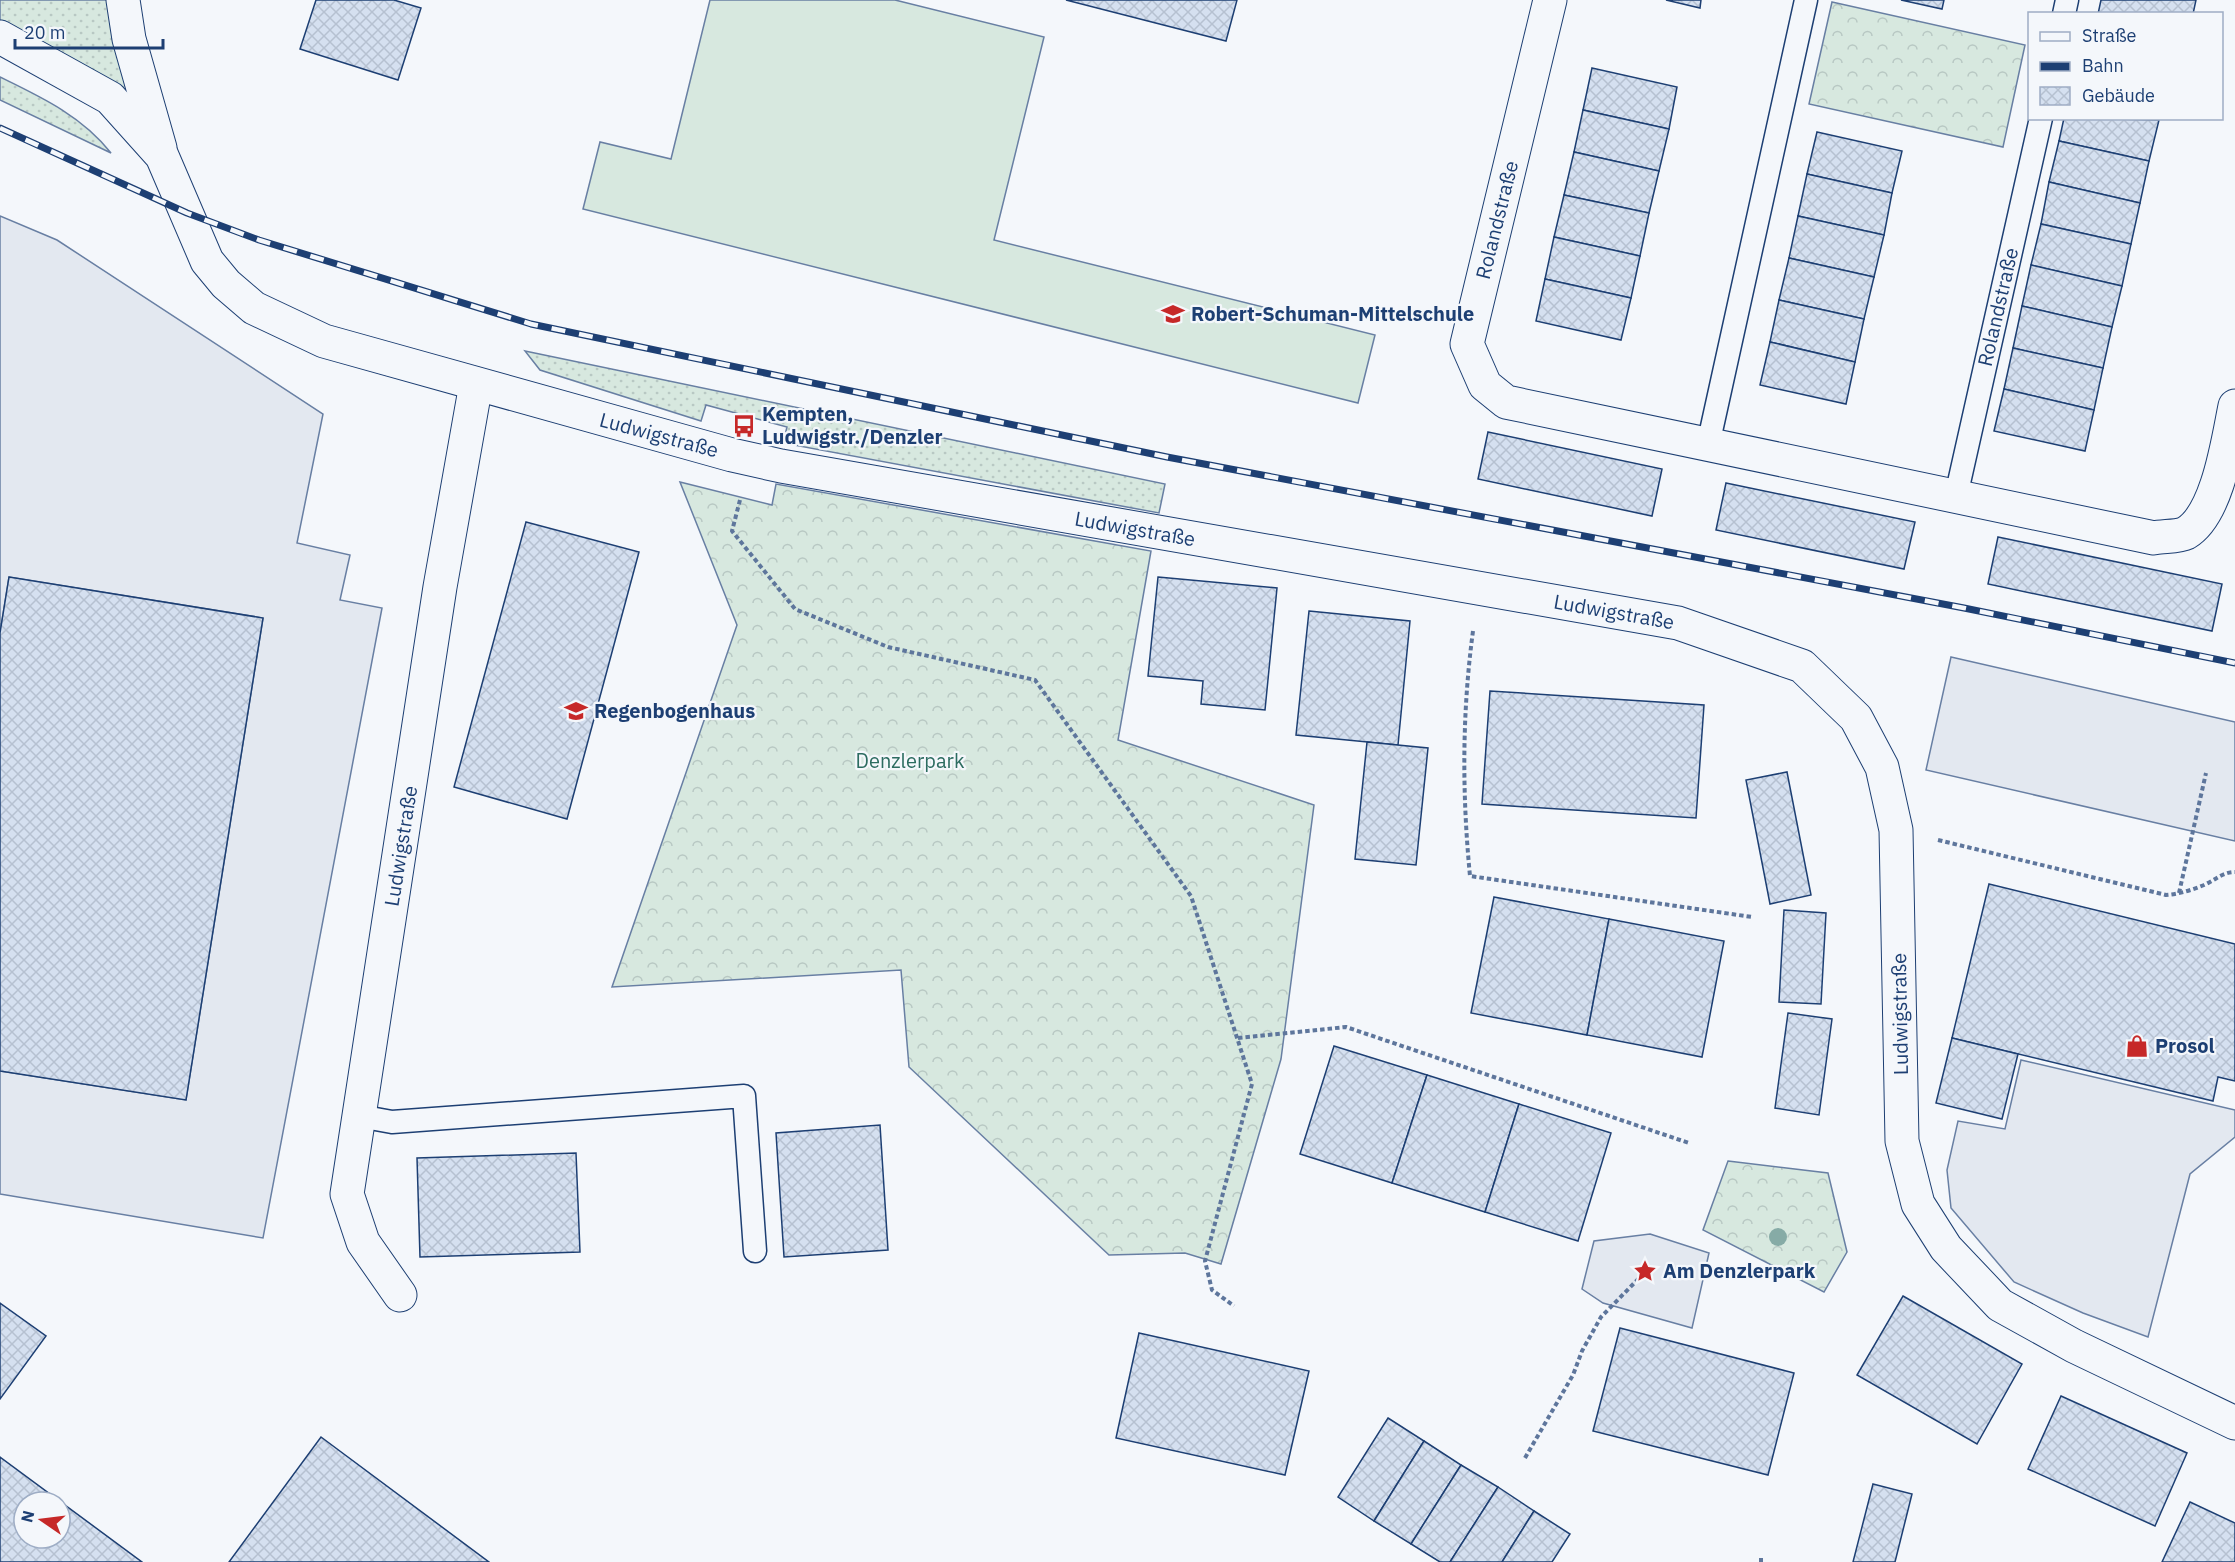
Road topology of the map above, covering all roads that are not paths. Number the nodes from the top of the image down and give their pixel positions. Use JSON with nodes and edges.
{"nodes":[{"id":1,"x":123,"y":0,"type":"edge"},
{"id":2,"x":1550,"y":0,"type":"edge"},
{"id":3,"x":1806,"y":0,"type":"edge"},
{"id":4,"x":0,"y":37,"type":"edge"},
{"id":5,"x":2041,"y":120,"type":"edge"},
{"id":6,"x":162,"y":156,"type":"junction"},
{"id":7,"x":476,"y":384,"type":"junction"},
{"id":8,"x":2235,"y":405,"type":"edge"},
{"id":9,"x":1708,"y":445,"type":"junction"},
{"id":10,"x":1956,"y":496,"type":"junction"},
{"id":11,"x":359,"y":1116,"type":"junction"},
{"id":12,"x":755,"y":1251,"type":"dead end"},
{"id":13,"x":400,"y":1295,"type":"dead end"},
{"id":14,"x":2235,"y":1423,"type":"edge"}],
"edges":[{"from":1,"to":6,"type":"street"},
{"from":2,"to":9,"type":"street","name":"Rolandstraße"},
{"from":3,"to":9,"type":"lane"},
{"from":4,"to":6,"type":"street","name":"Ludwigstraße"},
{"from":5,"to":10,"type":"lane","name":"Rolandstraße"},
{"from":6,"to":7,"type":"street","name":"Ludwigstraße"},
{"from":7,"to":11,"type":"street","name":"Ludwigstraße"},
{"from":7,"to":14,"type":"street","name":"Ludwigstraße"},
{"from":8,"to":10,"type":"street","name":"Rolandstraße"},
{"from":9,"to":10,"type":"street","name":"Rolandstraße"},
{"from":11,"to":12,"type":"lane"},
{"from":11,"to":13,"type":"street","name":"Ludwigstraße"}]}
